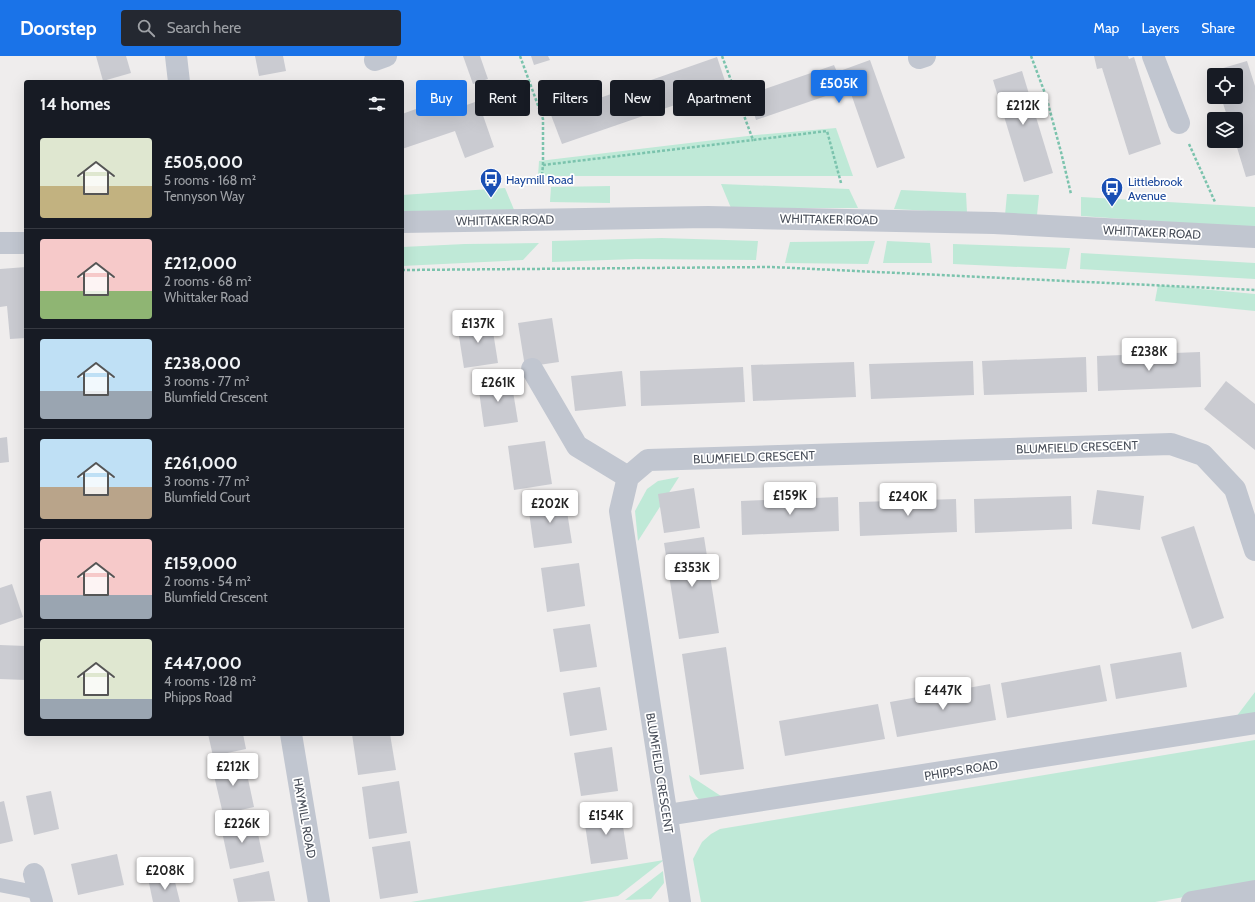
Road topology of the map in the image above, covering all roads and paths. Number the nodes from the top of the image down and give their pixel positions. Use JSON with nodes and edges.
{"nodes":[{"id":1,"x":176,"y":56,"type":"edge"},
{"id":2,"x":520,"y":56,"type":"edge"},
{"id":3,"x":722,"y":56,"type":"edge"},
{"id":4,"x":1031,"y":56,"type":"edge"},
{"id":5,"x":1154,"y":56,"type":"edge"},
{"id":6,"x":179,"y":80,"type":"edge"},
{"id":7,"x":1180,"y":123,"type":"joint"},
{"id":8,"x":753,"y":140,"type":"junction"},
{"id":9,"x":543,"y":165,"type":"junction"},
{"id":10,"x":841,"y":183,"type":"dead end"},
{"id":11,"x":541,"y":186,"type":"dead end"},
{"id":12,"x":1071,"y":194,"type":"dead end"},
{"id":13,"x":1215,"y":202,"type":"dead end"},
{"id":14,"x":404,"y":222,"type":"edge"},
{"id":15,"x":1255,"y":237,"type":"edge"},
{"id":16,"x":0,"y":242,"type":"edge"},
{"id":17,"x":24,"y":243,"type":"edge"},
{"id":18,"x":404,"y":270,"type":"edge"},
{"id":19,"x":1255,"y":290,"type":"edge"},
{"id":20,"x":532,"y":369,"type":"dead end"},
{"id":21,"x":628,"y":478,"type":"junction"},
{"id":22,"x":1255,"y":550,"type":"edge"},
{"id":23,"x":1255,"y":724,"type":"edge"},
{"id":24,"x":291,"y":736,"type":"edge"},
{"id":25,"x":667,"y":816,"type":"junction"},
{"id":26,"x":0,"y":885,"type":"edge"},
{"id":27,"x":39,"y":890,"type":"edge"},
{"id":28,"x":1255,"y":891,"type":"edge"},
{"id":29,"x":319,"y":902,"type":"edge"},
{"id":30,"x":680,"y":902,"type":"edge"},
{"id":31,"x":1192,"y":902,"type":"edge"}],
"edges":[{"from":1,"to":6,"type":"street"},
{"from":2,"to":9,"type":"path"},
{"from":3,"to":8,"type":"path"},
{"from":4,"to":12,"type":"path"},
{"from":5,"to":7,"type":"street"},
{"from":7,"to":13,"type":"path"},
{"from":8,"to":9,"type":"path"},
{"from":8,"to":10,"type":"path"},
{"from":9,"to":11,"type":"path"},
{"from":14,"to":15,"type":"street","name":"WHITTAKER ROAD"},
{"from":16,"to":17,"type":"street"},
{"from":18,"to":19,"type":"path"},
{"from":20,"to":21,"type":"street"},
{"from":21,"to":22,"type":"street","name":"BLUMFIELD CRESCENT"},
{"from":21,"to":25,"type":"street","name":"BLUMFIELD CRESCENT"},
{"from":23,"to":25,"type":"street","name":"PHIPPS ROAD"},
{"from":24,"to":29,"type":"street","name":"HAYMILL ROAD"},
{"from":25,"to":30,"type":"street","name":"BLUMFIELD CRESCENT"},
{"from":26,"to":27,"type":"lane"},
{"from":28,"to":31,"type":"street"}]}
